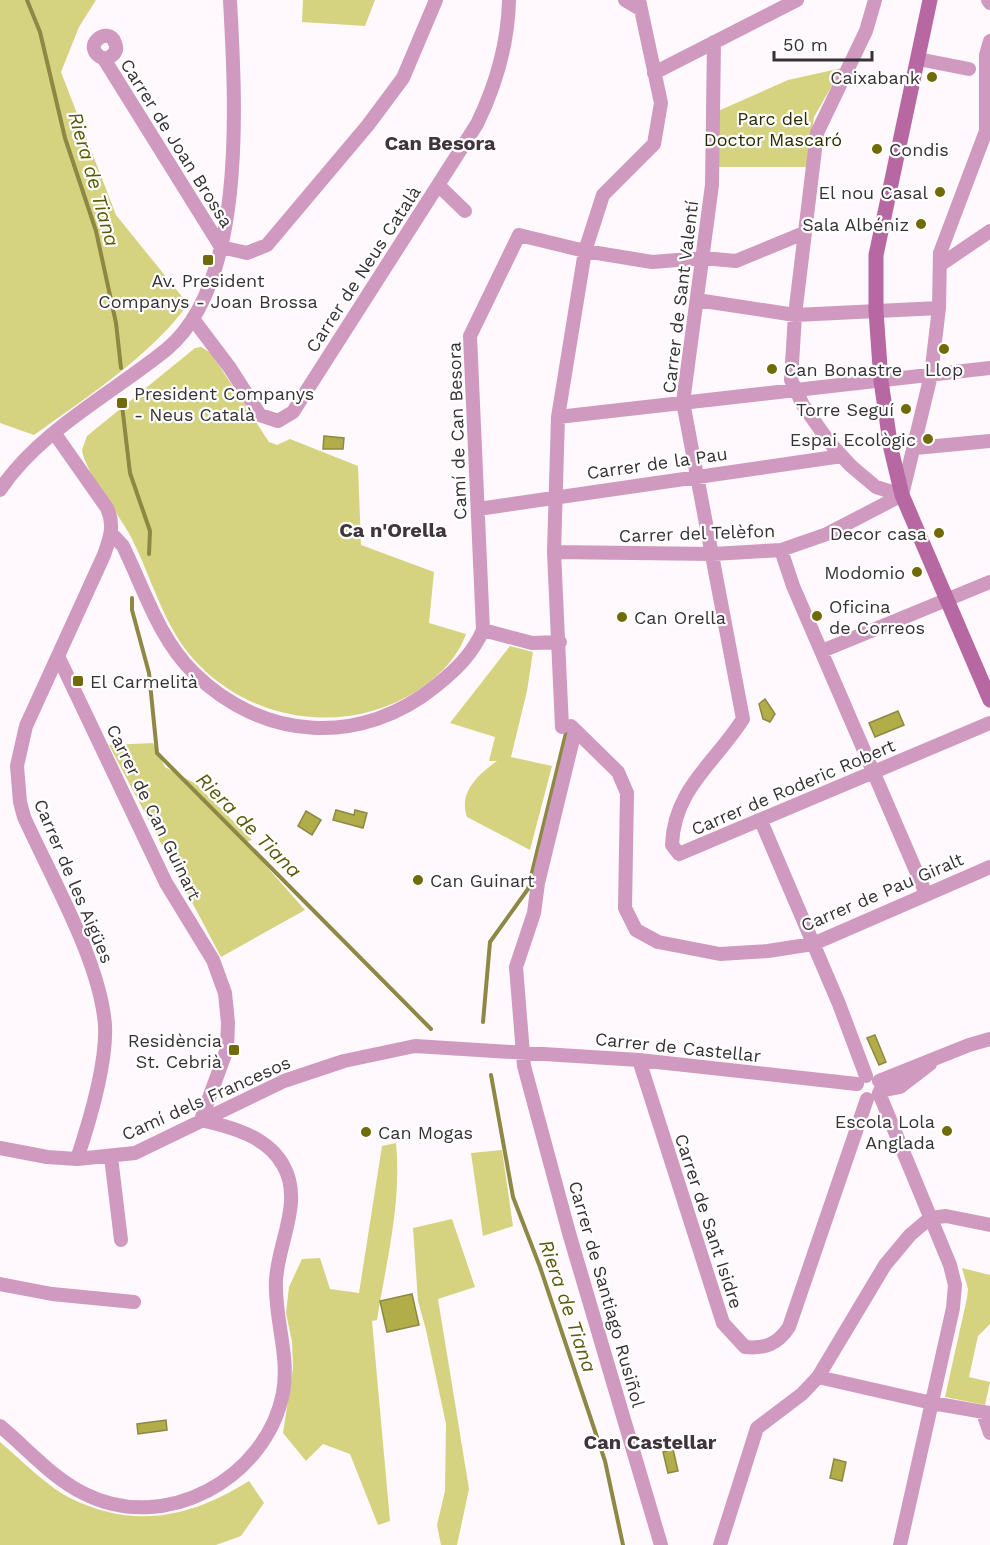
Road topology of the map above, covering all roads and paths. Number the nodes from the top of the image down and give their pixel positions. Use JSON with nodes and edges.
{"nodes":[{"id":1,"x":230,"y":0,"type":"edge"},
{"id":2,"x":436,"y":0,"type":"edge"},
{"id":3,"x":509,"y":0,"type":"edge"},
{"id":4,"x":796,"y":0,"type":"edge"},
{"id":5,"x":875,"y":0,"type":"edge"},
{"id":6,"x":930,"y":0,"type":"edge"},
{"id":7,"x":637,"y":2,"type":"edge"},
{"id":8,"x":714,"y":42,"type":"junction"},
{"id":9,"x":989,"y":50,"type":"edge"},
{"id":10,"x":918,"y":58,"type":"junction"},
{"id":11,"x":104,"y":59,"type":"dead end"},
{"id":12,"x":654,"y":73,"type":"junction"},
{"id":13,"x":978,"y":73,"type":"junction"},
{"id":14,"x":438,"y":186,"type":"junction"},
{"id":15,"x":465,"y":211,"type":"dead end"},
{"id":16,"x":990,"y":232,"type":"edge"},
{"id":17,"x":804,"y":233,"type":"junction"},
{"id":18,"x":220,"y":247,"type":"junction"},
{"id":19,"x":585,"y":251,"type":"junction"},
{"id":20,"x":704,"y":258,"type":"junction"},
{"id":21,"x":939,"y":265,"type":"junction"},
{"id":22,"x":697,"y":300,"type":"junction"},
{"id":23,"x":939,"y":308,"type":"junction"},
{"id":24,"x":876,"y":311,"type":"junction"},
{"id":25,"x":795,"y":315,"type":"junction"},
{"id":26,"x":193,"y":319,"type":"junction"},
{"id":27,"x":990,"y":368,"type":"edge"},
{"id":28,"x":931,"y":375,"type":"junction"},
{"id":29,"x":882,"y":381,"type":"junction"},
{"id":30,"x":794,"y":391,"type":"junction"},
{"id":31,"x":683,"y":402,"type":"junction"},
{"id":32,"x":558,"y":417,"type":"junction"},
{"id":33,"x":55,"y":434,"type":"junction"},
{"id":34,"x":990,"y":441,"type":"edge"},
{"id":35,"x":915,"y":448,"type":"junction"},
{"id":36,"x":842,"y":456,"type":"junction"},
{"id":37,"x":697,"y":476,"type":"junction"},
{"id":38,"x":0,"y":489,"type":"edge"},
{"id":39,"x":902,"y":495,"type":"junction"},
{"id":40,"x":554,"y":496,"type":"junction"},
{"id":41,"x":478,"y":509,"type":"junction"},
{"id":42,"x":112,"y":534,"type":"junction"},
{"id":43,"x":781,"y":550,"type":"junction"},
{"id":44,"x":554,"y":552,"type":"junction"},
{"id":45,"x":713,"y":554,"type":"junction"},
{"id":46,"x":990,"y":582,"type":"edge"},
{"id":47,"x":947,"y":601,"type":"junction"},
{"id":48,"x":483,"y":630,"type":"junction"},
{"id":49,"x":560,"y":642,"type":"junction"},
{"id":50,"x":822,"y":651,"type":"junction"},
{"id":51,"x":58,"y":656,"type":"junction"},
{"id":52,"x":990,"y":700,"type":"edge"},
{"id":53,"x":990,"y":723,"type":"edge"},
{"id":54,"x":567,"y":725,"type":"junction"},
{"id":55,"x":874,"y":772,"type":"junction"},
{"id":56,"x":761,"y":821,"type":"junction"},
{"id":57,"x":990,"y":867,"type":"edge"},
{"id":58,"x":926,"y":894,"type":"junction"},
{"id":59,"x":813,"y":944,"type":"junction"},
{"id":60,"x":990,"y":1039,"type":"edge"},
{"id":61,"x":496,"y":1050,"type":"joint"},
{"id":62,"x":524,"y":1051,"type":"junction"},
{"id":63,"x":639,"y":1060,"type":"junction"},
{"id":64,"x":871,"y":1087,"type":"junction"},
{"id":65,"x":201,"y":1120,"type":"junction"},
{"id":66,"x":237,"y":1131,"type":"junction"},
{"id":67,"x":180,"y":1132,"type":"junction"},
{"id":68,"x":0,"y":1148,"type":"edge"},
{"id":69,"x":111,"y":1157,"type":"junction"},
{"id":70,"x":77,"y":1159,"type":"junction"},
{"id":71,"x":930,"y":1218,"type":"junction"},
{"id":72,"x":990,"y":1225,"type":"edge"},
{"id":73,"x":121,"y":1240,"type":"dead end"},
{"id":74,"x":0,"y":1284,"type":"edge"},
{"id":75,"x":134,"y":1302,"type":"dead end"},
{"id":76,"x":818,"y":1377,"type":"junction"},
{"id":77,"x":932,"y":1403,"type":"junction"},
{"id":78,"x":986,"y":1413,"type":"edge"},
{"id":79,"x":0,"y":1426,"type":"edge"},
{"id":80,"x":990,"y":1433,"type":"edge"},
{"id":81,"x":661,"y":1545,"type":"edge"},
{"id":82,"x":720,"y":1545,"type":"edge"},
{"id":83,"x":900,"y":1545,"type":"edge"}],
"edges":[{"from":1,"to":18,"type":"street"},
{"from":2,"to":18,"type":"street"},
{"from":3,"to":14,"type":"street","name":"Carrer de Neus Català"},
{"from":4,"to":8,"type":"street"},
{"from":5,"to":17,"type":"street"},
{"from":6,"to":10,"type":"street"},
{"from":7,"to":12,"type":"street","name":"Carrer de Santiago Rusiñol"},
{"from":8,"to":12,"type":"street"},
{"from":8,"to":20,"type":"street","name":"Carrer de Sant Valentí"},
{"from":9,"to":13,"type":"street"},
{"from":10,"to":13,"type":"street"},
{"from":10,"to":24,"type":"street"},
{"from":11,"to":18,"type":"street","name":"Carrer de Joan Brossa"},
{"from":12,"to":19,"type":"street","name":"Carrer de Santiago Rusiñol"},
{"from":13,"to":21,"type":"street"},
{"from":14,"to":15,"type":"street"},
{"from":14,"to":26,"type":"street","name":"Carrer de Neus Català"},
{"from":16,"to":21,"type":"street"},
{"from":17,"to":20,"type":"street"},
{"from":17,"to":25,"type":"street"},
{"from":18,"to":26,"type":"street"},
{"from":19,"to":20,"type":"street"},
{"from":19,"to":32,"type":"street","name":"Carrer de Santiago Rusiñol"},
{"from":19,"to":41,"type":"street","name":"Camí de Can Besora"},
{"from":20,"to":22,"type":"street","name":"Carrer de Sant Valentí"},
{"from":21,"to":23,"type":"street"},
{"from":22,"to":25,"type":"street"},
{"from":22,"to":31,"type":"street","name":"Carrer de Sant Valentí"},
{"from":23,"to":24,"type":"street"},
{"from":23,"to":28,"type":"street"},
{"from":24,"to":25,"type":"street"},
{"from":24,"to":29,"type":"street"},
{"from":25,"to":30,"type":"street"},
{"from":26,"to":33,"type":"street"},
{"from":27,"to":28,"type":"street"},
{"from":28,"to":29,"type":"street"},
{"from":28,"to":35,"type":"street"},
{"from":29,"to":30,"type":"street"},
{"from":29,"to":39,"type":"street"},
{"from":30,"to":31,"type":"street"},
{"from":30,"to":36,"type":"street"},
{"from":31,"to":32,"type":"street"},
{"from":31,"to":37,"type":"street","name":"Carrer de Sant Valentí"},
{"from":32,"to":40,"type":"street","name":"Carrer de Santiago Rusiñol"},
{"from":33,"to":38,"type":"street"},
{"from":33,"to":42,"type":"street"},
{"from":34,"to":35,"type":"street"},
{"from":35,"to":39,"type":"street"},
{"from":36,"to":37,"type":"street","name":"Carrer de la Pau"},
{"from":36,"to":39,"type":"street"},
{"from":37,"to":40,"type":"street","name":"Carrer de la Pau"},
{"from":37,"to":45,"type":"street","name":"Carrer de Sant Valentí"},
{"from":39,"to":43,"type":"street","name":"Carrer del Telèfon"},
{"from":39,"to":47,"type":"street"},
{"from":40,"to":41,"type":"street","name":"Carrer de la Pau"},
{"from":40,"to":44,"type":"street","name":"Carrer de Santiago Rusiñol"},
{"from":41,"to":48,"type":"street","name":"Camí de Can Besora"},
{"from":42,"to":48,"type":"street"},
{"from":42,"to":51,"type":"street","name":"Carrer de les Aigües"},
{"from":43,"to":45,"type":"street","name":"Carrer del Telèfon"},
{"from":43,"to":50,"type":"street"},
{"from":44,"to":45,"type":"street","name":"Carrer del Telèfon"},
{"from":44,"to":49,"type":"street","name":"Carrer de Santiago Rusiñol"},
{"from":45,"to":56,"type":"street","name":"Carrer de Roderic Robert"},
{"from":46,"to":47,"type":"street"},
{"from":47,"to":50,"type":"street"},
{"from":47,"to":52,"type":"street"},
{"from":48,"to":49,"type":"street"},
{"from":49,"to":54,"type":"street","name":"Carrer de Santiago Rusiñol"},
{"from":50,"to":55,"type":"street"},
{"from":51,"to":65,"type":"street","name":"Carrer de Can Guinart"},
{"from":51,"to":70,"type":"street","name":"Carrer de les Aigües"},
{"from":53,"to":55,"type":"street","name":"Carrer de Roderic Robert"},
{"from":54,"to":59,"type":"street","name":"Carrer de Pau Giralt"},
{"from":54,"to":62,"type":"street","name":"Carrer de Santiago Rusiñol"},
{"from":55,"to":56,"type":"street","name":"Carrer de Roderic Robert"},
{"from":55,"to":58,"type":"street"},
{"from":56,"to":59,"type":"street"},
{"from":57,"to":58,"type":"street","name":"Carrer de Pau Giralt"},
{"from":58,"to":59,"type":"street","name":"Carrer de Pau Giralt"},
{"from":59,"to":64,"type":"street"},
{"from":60,"to":64,"type":"street","name":"Carrer de Castellar"},
{"from":61,"to":62,"type":"street","name":"Carrer de Castellar"},
{"from":61,"to":65,"type":"street","name":"Camí dels Francesos"},
{"from":62,"to":63,"type":"street","name":"Carrer de Castellar"},
{"from":62,"to":81,"type":"street","name":"Carrer de Santiago Rusiñol"},
{"from":63,"to":64,"type":"street","name":"Carrer de Castellar"},
{"from":63,"to":64,"type":"street","name":"Carrer de Sant Isidre"},
{"from":64,"to":71,"type":"street"},
{"from":65,"to":66,"type":"street"},
{"from":65,"to":67,"type":"street","name":"Camí dels Francesos"},
{"from":66,"to":67,"type":"street"},
{"from":66,"to":79,"type":"street"},
{"from":67,"to":69,"type":"street","name":"Camí dels Francesos"},
{"from":68,"to":70,"type":"street","name":"Camí dels Francesos"},
{"from":69,"to":70,"type":"street","name":"Camí dels Francesos"},
{"from":69,"to":73,"type":"street"},
{"from":71,"to":72,"type":"street"},
{"from":71,"to":76,"type":"street"},
{"from":71,"to":77,"type":"street"},
{"from":74,"to":75,"type":"street"},
{"from":76,"to":77,"type":"street"},
{"from":76,"to":82,"type":"street"},
{"from":77,"to":78,"type":"street"},
{"from":77,"to":83,"type":"street"},
{"from":78,"to":80,"type":"street"}]}
